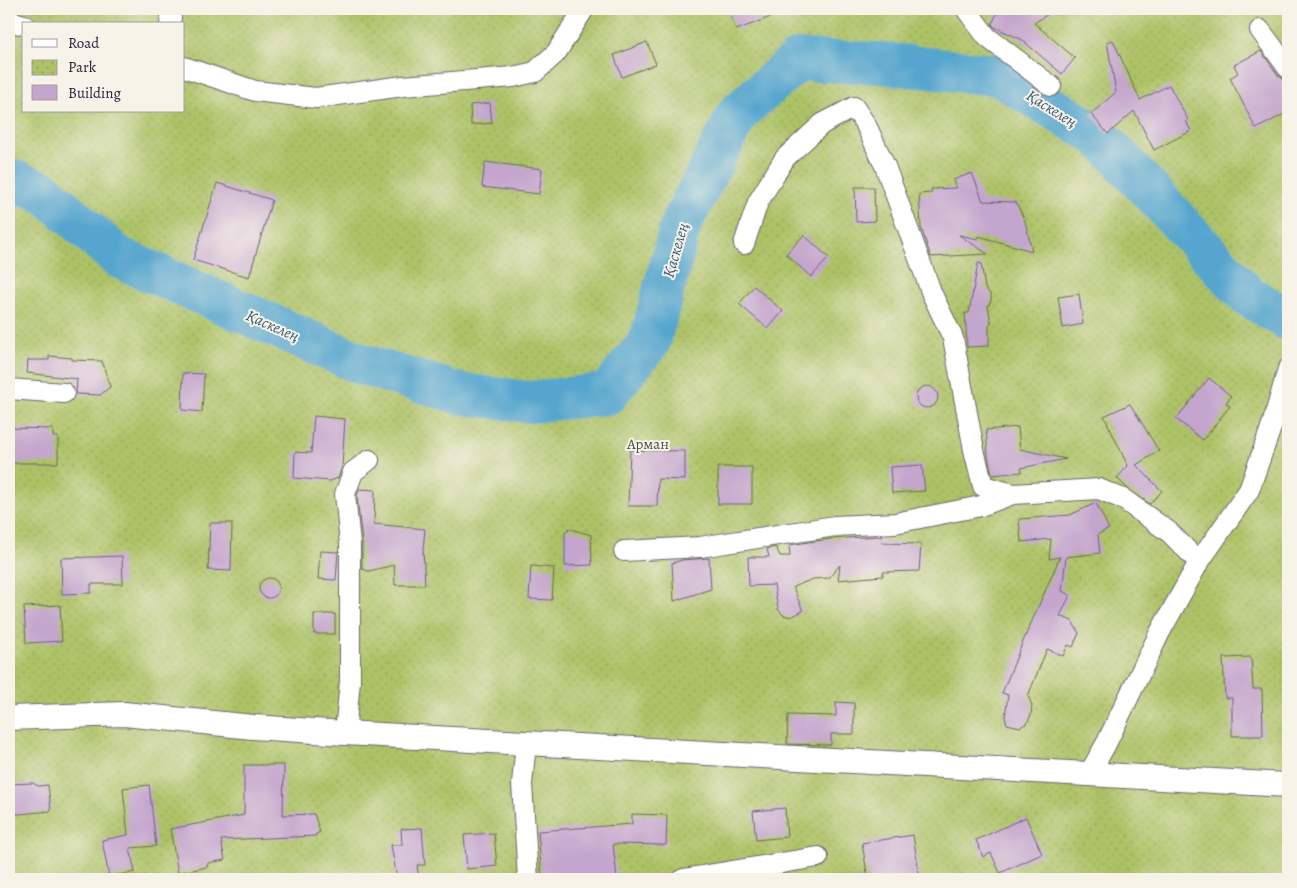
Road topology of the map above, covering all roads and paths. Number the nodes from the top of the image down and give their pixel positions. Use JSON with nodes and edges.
{"nodes":[{"id":1,"x":584,"y":9,"type":"edge"},
{"id":2,"x":966,"y":9,"type":"edge"},
{"id":3,"x":9,"y":21,"type":"edge"},
{"id":4,"x":22,"y":24,"type":"edge"},
{"id":5,"x":1260,"y":30,"type":"dead end"},
{"id":6,"x":185,"y":67,"type":"edge"},
{"id":7,"x":1288,"y":68,"type":"edge"},
{"id":8,"x":1051,"y":86,"type":"dead end"},
{"id":9,"x":744,"y":244,"type":"dead end"},
{"id":10,"x":1288,"y":369,"type":"edge"},
{"id":11,"x":9,"y":389,"type":"edge"},
{"id":12,"x":64,"y":393,"type":"dead end"},
{"id":13,"x":368,"y":460,"type":"dead end"},
{"id":14,"x":1013,"y":494,"type":"junction"},
{"id":15,"x":624,"y":551,"type":"dead end"},
{"id":16,"x":1199,"y":562,"type":"junction"},
{"id":17,"x":9,"y":718,"type":"edge"},
{"id":18,"x":345,"y":733,"type":"junction"},
{"id":19,"x":526,"y":743,"type":"junction"},
{"id":20,"x":1089,"y":774,"type":"junction"},
{"id":21,"x":1288,"y":785,"type":"edge"},
{"id":22,"x":818,"y":857,"type":"dead end"},
{"id":23,"x":528,"y":879,"type":"edge"},
{"id":24,"x":683,"y":879,"type":"edge"}],
"edges":[{"from":1,"to":6,"type":"street"},
{"from":2,"to":8,"type":"street"},
{"from":3,"to":4,"type":"street"},
{"from":5,"to":7,"type":"street"},
{"from":9,"to":14,"type":"street"},
{"from":10,"to":16,"type":"street"},
{"from":11,"to":12,"type":"street"},
{"from":13,"to":18,"type":"street"},
{"from":14,"to":15,"type":"street"},
{"from":14,"to":16,"type":"street"},
{"from":16,"to":20,"type":"street"},
{"from":17,"to":18,"type":"street"},
{"from":18,"to":19,"type":"street"},
{"from":19,"to":20,"type":"street"},
{"from":19,"to":23,"type":"street"},
{"from":20,"to":21,"type":"street"},
{"from":22,"to":24,"type":"street"}]}
